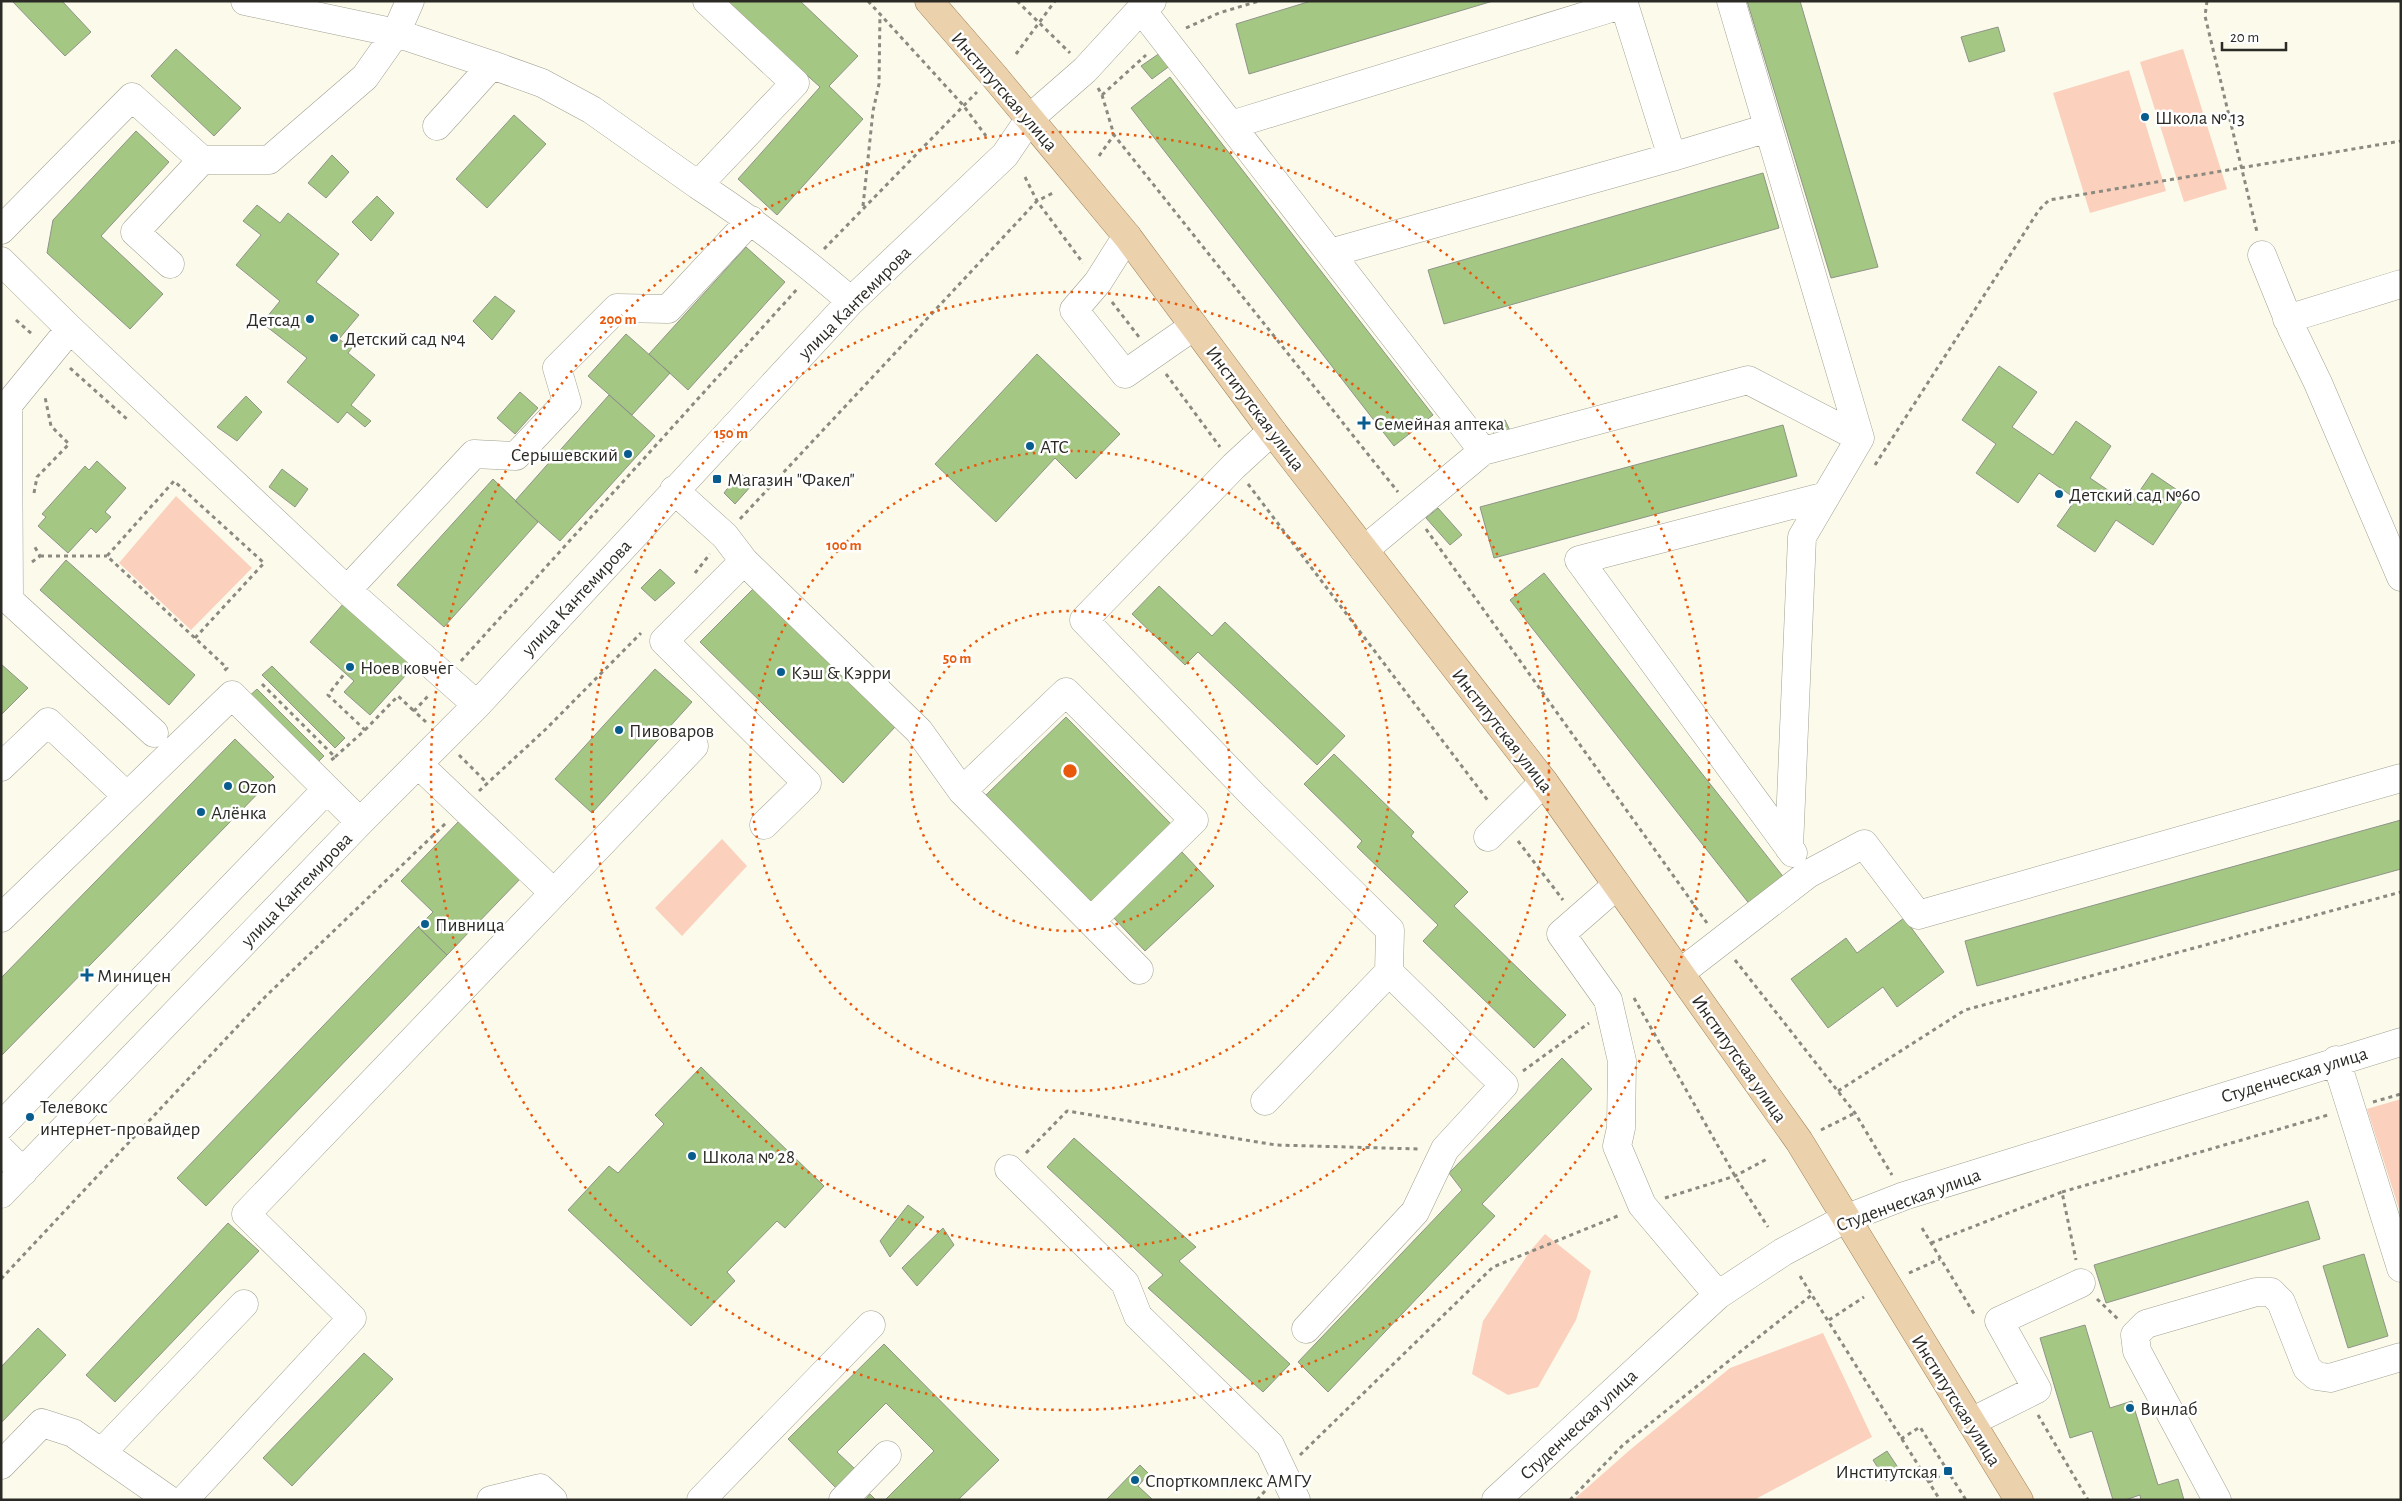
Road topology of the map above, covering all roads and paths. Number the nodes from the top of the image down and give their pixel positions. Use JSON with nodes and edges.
{"nodes":[{"id":1,"x":245,"y":1,"type":"edge"},
{"id":2,"x":410,"y":1,"type":"edge"},
{"id":3,"x":707,"y":1,"type":"edge"},
{"id":4,"x":868,"y":1,"type":"edge"},
{"id":5,"x":928,"y":1,"type":"edge"},
{"id":6,"x":1017,"y":1,"type":"edge"},
{"id":7,"x":1055,"y":1,"type":"edge"},
{"id":8,"x":1732,"y":1,"type":"edge"},
{"id":9,"x":2206,"y":1,"type":"edge"},
{"id":10,"x":1623,"y":3,"type":"edge"},
{"id":11,"x":1146,"y":5,"type":"edge"},
{"id":12,"x":880,"y":13,"type":"junction"},
{"id":13,"x":1038,"y":22,"type":"junction"},
{"id":14,"x":396,"y":33,"type":"junction"},
{"id":15,"x":1016,"y":54,"type":"dead end"},
{"id":16,"x":1072,"y":55,"type":"dead end"},
{"id":17,"x":492,"y":66,"type":"junction"},
{"id":18,"x":979,"y":90,"type":"dead end"},
{"id":19,"x":1102,"y":95,"type":"dead end"},
{"id":20,"x":963,"y":105,"type":"junction"},
{"id":21,"x":1030,"y":118,"type":"junction"},
{"id":22,"x":1231,"y":125,"type":"junction"},
{"id":23,"x":437,"y":126,"type":"dead end"},
{"id":24,"x":1758,"y":131,"type":"dead end"},
{"id":25,"x":1114,"y":135,"type":"junction"},
{"id":26,"x":986,"y":136,"type":"dead end"},
{"id":27,"x":2401,"y":141,"type":"edge"},
{"id":28,"x":1099,"y":156,"type":"dead end"},
{"id":29,"x":1672,"y":157,"type":"junction"},
{"id":30,"x":202,"y":160,"type":"junction"},
{"id":31,"x":2242,"y":168,"type":"junction"},
{"id":32,"x":1025,"y":177,"type":"dead end"},
{"id":33,"x":698,"y":184,"type":"junction"},
{"id":34,"x":1055,"y":192,"type":"dead end"},
{"id":35,"x":1036,"y":201,"type":"junction"},
{"id":36,"x":863,"y":206,"type":"junction"},
{"id":37,"x":751,"y":220,"type":"junction"},
{"id":38,"x":1,"y":230,"type":"edge"},
{"id":39,"x":1127,"y":236,"type":"junction"},
{"id":40,"x":1330,"y":253,"type":"junction"},
{"id":41,"x":2262,"y":255,"type":"joint"},
{"id":42,"x":1,"y":261,"type":"edge"},
{"id":43,"x":170,"y":264,"type":"dead end"},
{"id":44,"x":811,"y":266,"type":"junction"},
{"id":45,"x":1098,"y":282,"type":"junction"},
{"id":46,"x":2401,"y":284,"type":"edge"},
{"id":47,"x":852,"y":301,"type":"junction"},
{"id":48,"x":2287,"y":318,"type":"junction"},
{"id":49,"x":1194,"y":326,"type":"junction"},
{"id":50,"x":70,"y":329,"type":"junction"},
{"id":51,"x":1152,"y":354,"type":"junction"},
{"id":52,"x":44,"y":393,"type":"dead end"},
{"id":53,"x":1272,"y":431,"type":"junction"},
{"id":54,"x":1860,"y":438,"type":"junction"},
{"id":55,"x":1483,"y":451,"type":"junction"},
{"id":56,"x":1234,"y":466,"type":"junction"},
{"id":57,"x":1870,"y":473,"type":"dead end"},
{"id":58,"x":674,"y":490,"type":"junction"},
{"id":59,"x":34,"y":495,"type":"dead end"},
{"id":60,"x":1826,"y":496,"type":"junction"},
{"id":61,"x":1412,"y":510,"type":"junction"},
{"id":62,"x":725,"y":536,"type":"junction"},
{"id":63,"x":31,"y":540,"type":"dead end"},
{"id":64,"x":1364,"y":550,"type":"junction"},
{"id":65,"x":40,"y":556,"type":"junction"},
{"id":66,"x":107,"y":556,"type":"junction"},
{"id":67,"x":744,"y":561,"type":"junction"},
{"id":68,"x":24,"y":567,"type":"dead end"},
{"id":69,"x":694,"y":575,"type":"dead end"},
{"id":70,"x":2401,"y":577,"type":"edge"},
{"id":71,"x":347,"y":590,"type":"junction"},
{"id":72,"x":644,"y":630,"type":"dead end"},
{"id":73,"x":195,"y":638,"type":"junction"},
{"id":74,"x":345,"y":673,"type":"dead end"},
{"id":75,"x":220,"y":675,"type":"dead end"},
{"id":76,"x":446,"y":677,"type":"junction"},
{"id":77,"x":477,"y":705,"type":"junction"},
{"id":78,"x":414,"y":711,"type":"junction"},
{"id":79,"x":428,"y":724,"type":"dead end"},
{"id":80,"x":365,"y":730,"type":"junction"},
{"id":81,"x":154,"y":733,"type":"dead end"},
{"id":82,"x":694,"y":746,"type":"dead end"},
{"id":83,"x":457,"y":753,"type":"dead end"},
{"id":84,"x":335,"y":757,"type":"dead end"},
{"id":85,"x":418,"y":764,"type":"junction"},
{"id":86,"x":1,"y":767,"type":"edge"},
{"id":87,"x":2401,"y":778,"type":"edge"},
{"id":88,"x":1544,"y":782,"type":"junction"},
{"id":89,"x":487,"y":783,"type":"junction"},
{"id":90,"x":326,"y":790,"type":"junction"},
{"id":91,"x":962,"y":791,"type":"junction"},
{"id":92,"x":128,"y":796,"type":"junction"},
{"id":93,"x":463,"y":807,"type":"junction"},
{"id":94,"x":360,"y":822,"type":"junction"},
{"id":95,"x":764,"y":825,"type":"dead end"},
{"id":96,"x":1496,"y":829,"type":"junction"},
{"id":97,"x":1789,"y":848,"type":"junction"},
{"id":98,"x":1808,"y":874,"type":"junction"},
{"id":99,"x":1617,"y":884,"type":"junction"},
{"id":100,"x":2401,"y":892,"type":"edge"},
{"id":101,"x":554,"y":893,"type":"junction"},
{"id":102,"x":1,"y":918,"type":"edge"},
{"id":103,"x":1578,"y":919,"type":"junction"},
{"id":104,"x":1091,"y":921,"type":"junction"},
{"id":105,"x":1721,"y":942,"type":"junction"},
{"id":106,"x":1139,"y":970,"type":"dead end"},
{"id":107,"x":1389,"y":972,"type":"junction"},
{"id":108,"x":1680,"y":973,"type":"junction"},
{"id":109,"x":1619,"y":999,"type":"junction"},
{"id":110,"x":2401,"y":1042,"type":"edge"},
{"id":111,"x":2336,"y":1060,"type":"junction"},
{"id":112,"x":1504,"y":1085,"type":"junction"},
{"id":113,"x":1838,"y":1091,"type":"junction"},
{"id":114,"x":2401,"y":1094,"type":"edge"},
{"id":115,"x":1265,"y":1101,"type":"dead end"},
{"id":116,"x":2352,"y":1108,"type":"junction"},
{"id":117,"x":1855,"y":1113,"type":"junction"},
{"id":118,"x":1,"y":1126,"type":"edge"},
{"id":119,"x":1821,"y":1130,"type":"dead end"},
{"id":120,"x":1,"y":1150,"type":"edge"},
{"id":121,"x":1445,"y":1150,"type":"junction"},
{"id":122,"x":1767,"y":1158,"type":"dead end"},
{"id":123,"x":1009,"y":1170,"type":"joint"},
{"id":124,"x":23,"y":1172,"type":"junction"},
{"id":125,"x":1735,"y":1176,"type":"junction"},
{"id":126,"x":1893,"y":1177,"type":"dead end"},
{"id":127,"x":2062,"y":1192,"type":"junction"},
{"id":128,"x":1,"y":1194,"type":"edge"},
{"id":129,"x":1642,"y":1206,"type":"junction"},
{"id":130,"x":1845,"y":1219,"type":"junction"},
{"id":131,"x":1768,"y":1227,"type":"dead end"},
{"id":132,"x":1931,"y":1243,"type":"dead end"},
{"id":133,"x":1940,"y":1259,"type":"dead end"},
{"id":134,"x":2401,"y":1268,"type":"edge"},
{"id":135,"x":1908,"y":1274,"type":"dead end"},
{"id":136,"x":1800,"y":1276,"type":"dead end"},
{"id":137,"x":1,"y":1279,"type":"edge"},
{"id":138,"x":2081,"y":1283,"type":"junction"},
{"id":139,"x":1813,"y":1294,"type":"junction"},
{"id":140,"x":1718,"y":1295,"type":"junction"},
{"id":141,"x":1864,"y":1298,"type":"dead end"},
{"id":142,"x":244,"y":1304,"type":"dead end"},
{"id":143,"x":1829,"y":1320,"type":"junction"},
{"id":144,"x":871,"y":1325,"type":"dead end"},
{"id":145,"x":1306,"y":1329,"type":"dead end"},
{"id":146,"x":2135,"y":1335,"type":"junction"},
{"id":147,"x":2401,"y":1357,"type":"edge"},
{"id":148,"x":1971,"y":1422,"type":"junction"},
{"id":149,"x":1902,"y":1439,"type":"junction"},
{"id":150,"x":102,"y":1451,"type":"junction"},
{"id":151,"x":887,"y":1455,"type":"dead end"},
{"id":152,"x":1,"y":1465,"type":"edge"},
{"id":153,"x":1948,"y":1471,"type":"junction"},
{"id":154,"x":1283,"y":1472,"type":"junction"},
{"id":155,"x":1929,"y":1482,"type":"junction"},
{"id":156,"x":169,"y":1500,"type":"edge"},
{"id":157,"x":184,"y":1500,"type":"edge"},
{"id":158,"x":491,"y":1500,"type":"edge"},
{"id":159,"x":553,"y":1500,"type":"edge"},
{"id":160,"x":701,"y":1500,"type":"edge"},
{"id":161,"x":843,"y":1500,"type":"edge"},
{"id":162,"x":1296,"y":1500,"type":"edge"},
{"id":163,"x":1496,"y":1500,"type":"edge"},
{"id":164,"x":1570,"y":1500,"type":"edge"},
{"id":165,"x":1940,"y":1500,"type":"edge"},
{"id":166,"x":1966,"y":1500,"type":"edge"},
{"id":167,"x":2019,"y":1500,"type":"edge"},
{"id":168,"x":2217,"y":1500,"type":"edge"}],
"edges":[{"from":1,"to":14,"type":"street"},
{"from":2,"to":14,"type":"street"},
{"from":3,"to":33,"type":"street"},
{"from":4,"to":12,"type":"path"},
{"from":5,"to":21,"type":"main road","name":"Институтская улица"},
{"from":6,"to":13,"type":"path"},
{"from":7,"to":13,"type":"path"},
{"from":8,"to":54,"type":"street"},
{"from":9,"to":31,"type":"path"},
{"from":10,"to":22,"type":"street"},
{"from":10,"to":29,"type":"street"},
{"from":11,"to":21,"type":"street","name":"улица Кантемирова"},
{"from":11,"to":22,"type":"street"},
{"from":12,"to":20,"type":"path"},
{"from":12,"to":36,"type":"path"},
{"from":13,"to":15,"type":"path"},
{"from":13,"to":16,"type":"path"},
{"from":14,"to":17,"type":"street"},
{"from":14,"to":30,"type":"street"},
{"from":17,"to":23,"type":"street"},
{"from":17,"to":33,"type":"street"},
{"from":18,"to":20,"type":"path"},
{"from":19,"to":25,"type":"path"},
{"from":20,"to":26,"type":"path"},
{"from":20,"to":36,"type":"path"},
{"from":21,"to":39,"type":"main road","name":"Институтская улица"},
{"from":21,"to":47,"type":"street","name":"улица Кантемирова"},
{"from":22,"to":40,"type":"street"},
{"from":24,"to":29,"type":"street"},
{"from":25,"to":28,"type":"path"},
{"from":25,"to":61,"type":"path"},
{"from":27,"to":31,"type":"path"},
{"from":29,"to":40,"type":"street"},
{"from":30,"to":38,"type":"street"},
{"from":30,"to":43,"type":"street"},
{"from":31,"to":41,"type":"path"},
{"from":31,"to":57,"type":"path"},
{"from":32,"to":35,"type":"path"},
{"from":33,"to":37,"type":"street"},
{"from":34,"to":35,"type":"path"},
{"from":35,"to":45,"type":"path"},
{"from":35,"to":62,"type":"path"},
{"from":36,"to":44,"type":"path"},
{"from":37,"to":44,"type":"street"},
{"from":37,"to":71,"type":"street"},
{"from":39,"to":45,"type":"street"},
{"from":39,"to":49,"type":"main road","name":"Институтская улица"},
{"from":40,"to":55,"type":"street"},
{"from":41,"to":48,"type":"street"},
{"from":42,"to":50,"type":"street"},
{"from":44,"to":47,"type":"street"},
{"from":44,"to":76,"type":"path"},
{"from":45,"to":51,"type":"path"},
{"from":45,"to":51,"type":"street"},
{"from":46,"to":48,"type":"street"},
{"from":47,"to":58,"type":"street","name":"улица Кантемирова"},
{"from":48,"to":70,"type":"street"},
{"from":49,"to":51,"type":"street"},
{"from":49,"to":53,"type":"main road","name":"Институтская улица"},
{"from":50,"to":71,"type":"street"},
{"from":50,"to":81,"type":"street"},
{"from":51,"to":56,"type":"path"},
{"from":52,"to":59,"type":"path"},
{"from":53,"to":56,"type":"street"},
{"from":53,"to":64,"type":"main road","name":"Институтская улица"},
{"from":54,"to":55,"type":"street"},
{"from":54,"to":60,"type":"street"},
{"from":55,"to":61,"type":"street"},
{"from":56,"to":96,"type":"path"},
{"from":56,"to":107,"type":"street"},
{"from":58,"to":62,"type":"street"},
{"from":58,"to":77,"type":"street","name":"улица Кантемирова"},
{"from":60,"to":97,"type":"street"},
{"from":60,"to":97,"type":"street"},
{"from":61,"to":64,"type":"street"},
{"from":61,"to":105,"type":"path"},
{"from":62,"to":67,"type":"street"},
{"from":62,"to":69,"type":"path"},
{"from":63,"to":65,"type":"path"},
{"from":64,"to":88,"type":"main road","name":"Институтская улица"},
{"from":65,"to":66,"type":"path"},
{"from":65,"to":68,"type":"path"},
{"from":66,"to":73,"type":"path"},
{"from":66,"to":73,"type":"path"},
{"from":67,"to":91,"type":"street"},
{"from":67,"to":95,"type":"street"},
{"from":71,"to":76,"type":"street"},
{"from":72,"to":89,"type":"path"},
{"from":73,"to":75,"type":"path"},
{"from":74,"to":80,"type":"path"},
{"from":76,"to":77,"type":"street"},
{"from":76,"to":78,"type":"path"},
{"from":77,"to":85,"type":"street","name":"улица Кантемирова"},
{"from":78,"to":79,"type":"path"},
{"from":78,"to":80,"type":"path"},
{"from":80,"to":84,"type":"path"},
{"from":82,"to":101,"type":"street"},
{"from":83,"to":89,"type":"path"},
{"from":85,"to":93,"type":"street"},
{"from":85,"to":94,"type":"street","name":"улица Кантемирова"},
{"from":86,"to":92,"type":"street"},
{"from":87,"to":98,"type":"street"},
{"from":88,"to":96,"type":"street"},
{"from":88,"to":99,"type":"main road","name":"Институтская улица"},
{"from":89,"to":93,"type":"path"},
{"from":90,"to":92,"type":"street"},
{"from":90,"to":94,"type":"street"},
{"from":90,"to":118,"type":"street"},
{"from":91,"to":104,"type":"street"},
{"from":91,"to":104,"type":"street"},
{"from":92,"to":102,"type":"street"},
{"from":93,"to":101,"type":"street"},
{"from":93,"to":137,"type":"path"},
{"from":94,"to":124,"type":"street","name":"улица Кантемирова"},
{"from":96,"to":103,"type":"path"},
{"from":97,"to":98,"type":"street"},
{"from":98,"to":105,"type":"street"},
{"from":99,"to":103,"type":"street"},
{"from":99,"to":108,"type":"main road","name":"Институтская улица"},
{"from":100,"to":113,"type":"path"},
{"from":101,"to":157,"type":"street"},
{"from":103,"to":109,"type":"street"},
{"from":104,"to":106,"type":"street"},
{"from":105,"to":108,"type":"street"},
{"from":105,"to":113,"type":"path"},
{"from":107,"to":112,"type":"street"},
{"from":107,"to":115,"type":"street"},
{"from":108,"to":130,"type":"main road","name":"Институтская улица"},
{"from":109,"to":112,"type":"path"},
{"from":109,"to":125,"type":"path"},
{"from":109,"to":129,"type":"street"},
{"from":110,"to":111,"type":"street","name":"Студенческая улица"},
{"from":111,"to":116,"type":"street"},
{"from":111,"to":130,"type":"street","name":"Студенческая улица"},
{"from":112,"to":121,"type":"street"},
{"from":113,"to":117,"type":"path"},
{"from":114,"to":116,"type":"path"},
{"from":116,"to":127,"type":"path"},
{"from":116,"to":134,"type":"street"},
{"from":117,"to":119,"type":"path"},
{"from":117,"to":126,"type":"path"},
{"from":120,"to":124,"type":"street"},
{"from":121,"to":123,"type":"path"},
{"from":121,"to":145,"type":"street"},
{"from":122,"to":125,"type":"path"},
{"from":123,"to":154,"type":"street"},
{"from":124,"to":128,"type":"street","name":"улица Кантемирова"},
{"from":125,"to":129,"type":"path"},
{"from":125,"to":131,"type":"path"},
{"from":127,"to":132,"type":"path"},
{"from":127,"to":138,"type":"path"},
{"from":129,"to":140,"type":"street"},
{"from":129,"to":154,"type":"path"},
{"from":130,"to":140,"type":"street","name":"Студенческая улица"},
{"from":130,"to":148,"type":"main road","name":"Институтская улица"},
{"from":133,"to":135,"type":"path"},
{"from":136,"to":139,"type":"path"},
{"from":138,"to":146,"type":"path"},
{"from":138,"to":148,"type":"street"},
{"from":139,"to":143,"type":"path"},
{"from":139,"to":164,"type":"path"},
{"from":140,"to":163,"type":"street","name":"Студенческая улица"},
{"from":141,"to":143,"type":"path"},
{"from":142,"to":150,"type":"street"},
{"from":143,"to":149,"type":"path"},
{"from":144,"to":160,"type":"street"},
{"from":146,"to":147,"type":"street"},
{"from":146,"to":168,"type":"street"},
{"from":148,"to":167,"type":"main road","name":"Институтская улица"},
{"from":149,"to":153,"type":"path"},
{"from":149,"to":155,"type":"path"},
{"from":150,"to":152,"type":"street"},
{"from":150,"to":156,"type":"street"},
{"from":151,"to":161,"type":"street"},
{"from":153,"to":155,"type":"path"},
{"from":153,"to":166,"type":"path"},
{"from":154,"to":162,"type":"street"},
{"from":155,"to":165,"type":"path"},
{"from":158,"to":159,"type":"street"}]}
